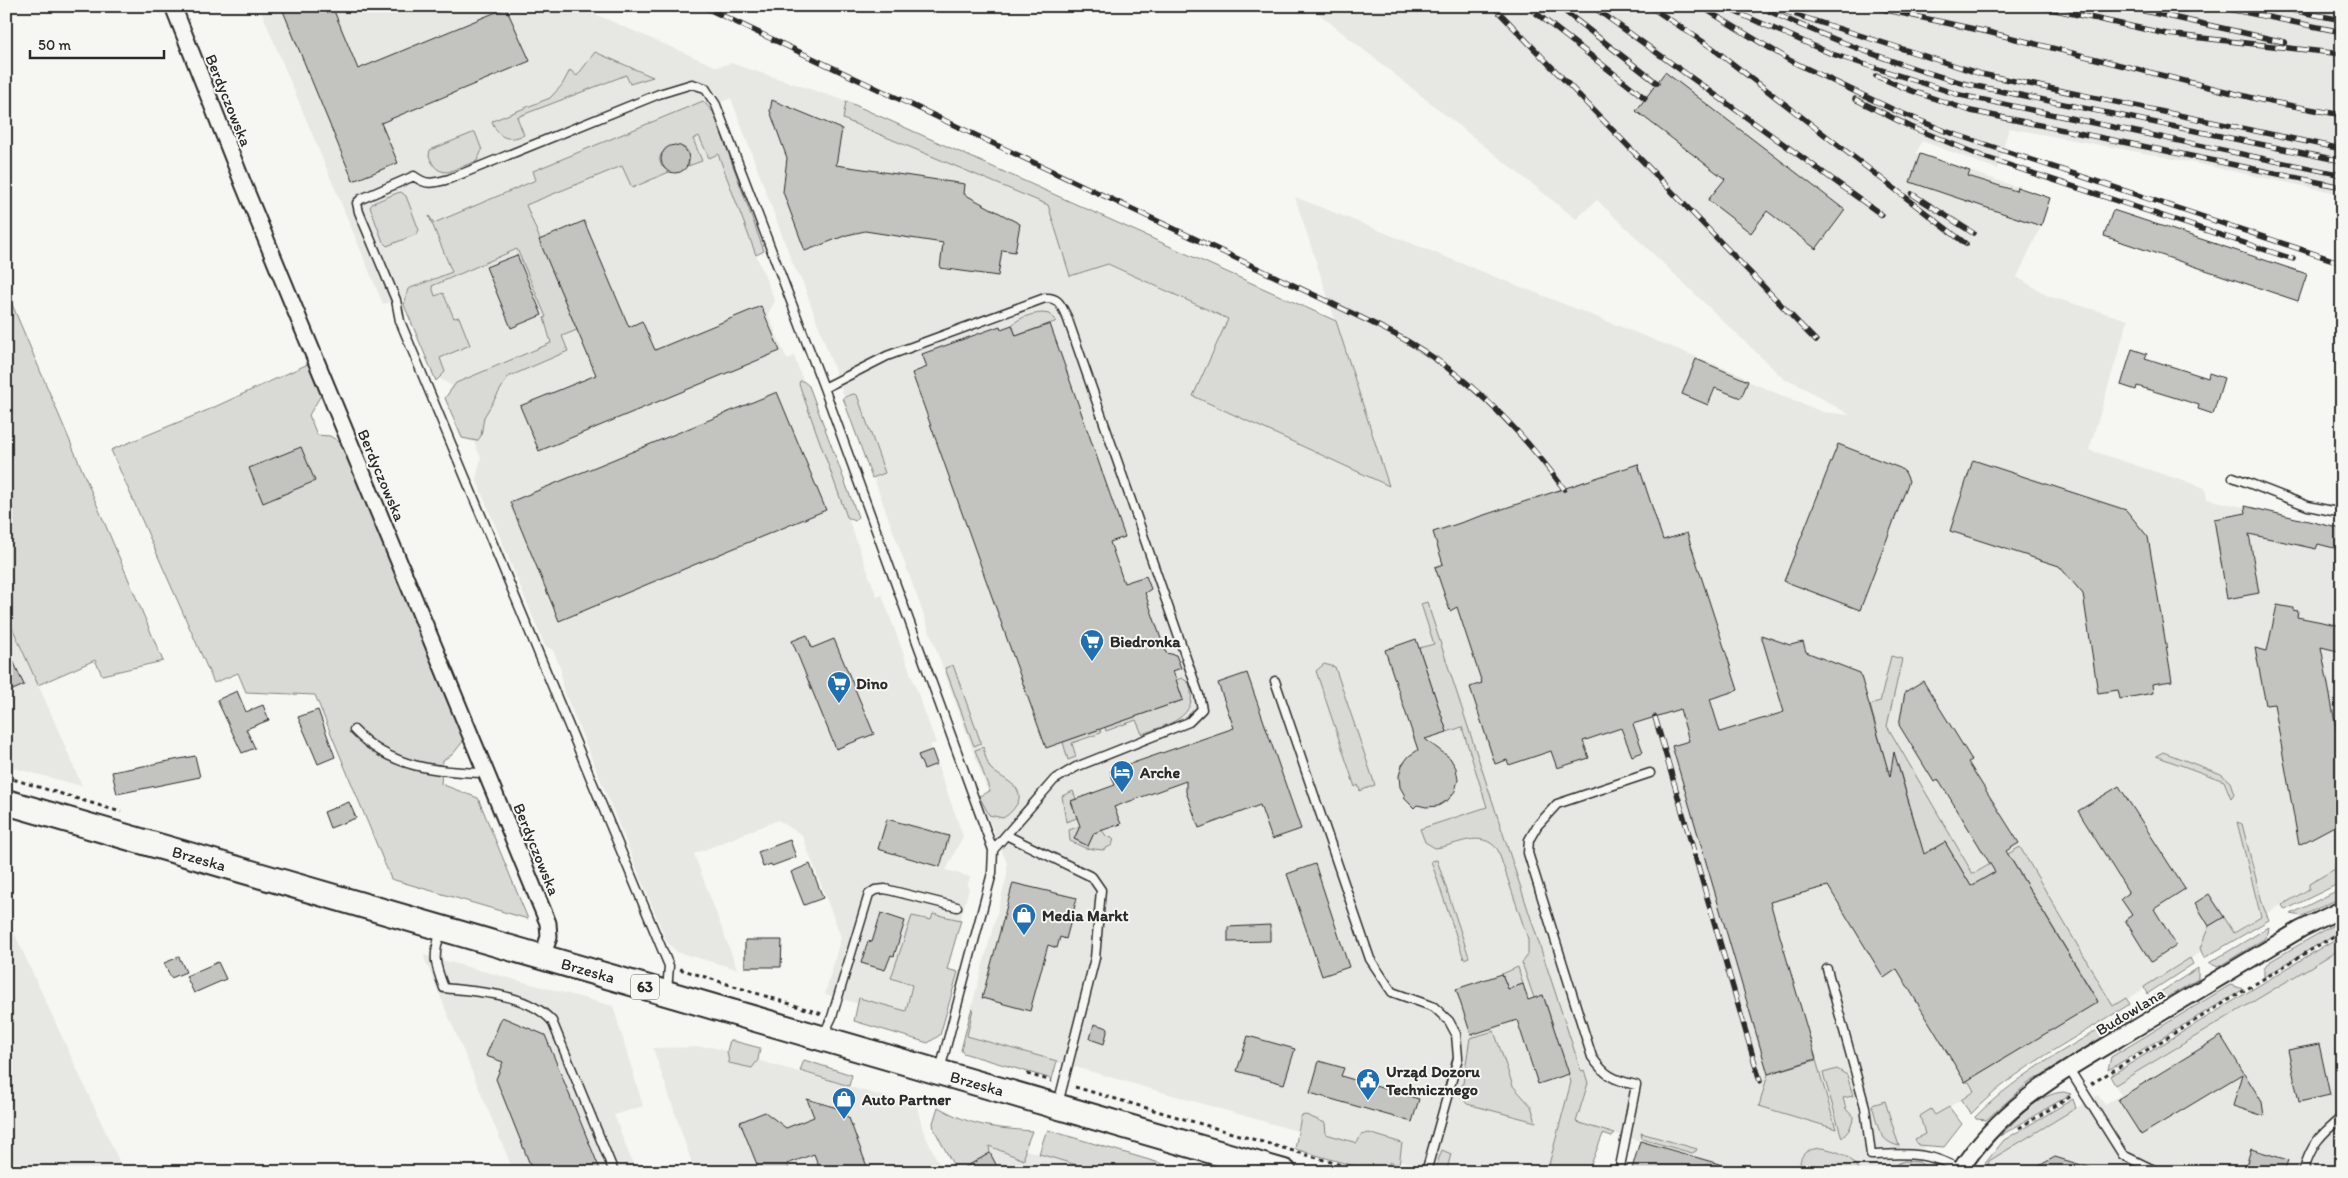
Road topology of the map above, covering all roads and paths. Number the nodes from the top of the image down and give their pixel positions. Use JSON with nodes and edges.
{"nodes":[{"id":1,"x":173,"y":6,"type":"edge"},
{"id":2,"x":824,"y":388,"type":"junction"},
{"id":3,"x":2233,"y":477,"type":"dead end"},
{"id":4,"x":2342,"y":514,"type":"edge"},
{"id":5,"x":1275,"y":681,"type":"dead end"},
{"id":6,"x":354,"y":730,"type":"dead end"},
{"id":7,"x":488,"y":773,"type":"junction"},
{"id":8,"x":1650,"y":773,"type":"dead end"},
{"id":9,"x":6,"y":802,"type":"edge"},
{"id":10,"x":1006,"y":835,"type":"junction"},
{"id":11,"x":993,"y":850,"type":"junction"},
{"id":12,"x":957,"y":907,"type":"dead end"},
{"id":13,"x":2342,"y":909,"type":"edge"},
{"id":14,"x":441,"y":928,"type":"junction"},
{"id":15,"x":2342,"y":932,"type":"edge"},
{"id":16,"x":542,"y":957,"type":"junction"},
{"id":17,"x":1827,"y":969,"type":"dead end"},
{"id":18,"x":666,"y":993,"type":"junction"},
{"id":19,"x":823,"y":1038,"type":"junction"},
{"id":20,"x":2070,"y":1069,"type":"junction"},
{"id":21,"x":940,"y":1072,"type":"junction"},
{"id":22,"x":2082,"y":1090,"type":"junction"},
{"id":23,"x":1057,"y":1106,"type":"junction"},
{"id":24,"x":2342,"y":1116,"type":"edge"},
{"id":25,"x":2017,"y":1129,"type":"dead end"},
{"id":26,"x":1960,"y":1171,"type":"edge"},
{"id":27,"x":614,"y":1172,"type":"edge"},
{"id":28,"x":1284,"y":1172,"type":"edge"},
{"id":29,"x":1426,"y":1172,"type":"edge"},
{"id":30,"x":1619,"y":1172,"type":"edge"},
{"id":31,"x":2158,"y":1172,"type":"edge"},
{"id":32,"x":2303,"y":1172,"type":"edge"}],
"edges":[{"from":1,"to":7,"type":"street","name":"Berdyczowska"},
{"from":2,"to":10,"type":"lane"},
{"from":2,"to":11,"type":"lane"},
{"from":2,"to":18,"type":"lane"},
{"from":3,"to":4,"type":"lane"},
{"from":5,"to":29,"type":"lane"},
{"from":6,"to":7,"type":"lane"},
{"from":7,"to":16,"type":"street","name":"Berdyczowska"},
{"from":8,"to":30,"type":"lane"},
{"from":9,"to":14,"type":"main road","name":"Brzeska","number":"63"},
{"from":10,"to":11,"type":"lane"},
{"from":10,"to":23,"type":"lane"},
{"from":11,"to":21,"type":"lane"},
{"from":12,"to":19,"type":"lane"},
{"from":13,"to":20,"type":"street","name":"Budowlana"},
{"from":14,"to":16,"type":"main road","name":"Brzeska","number":"63"},
{"from":14,"to":27,"type":"lane"},
{"from":15,"to":22,"type":"path"},
{"from":16,"to":18,"type":"main road","name":"Brzeska","number":"63"},
{"from":17,"to":26,"type":"lane"},
{"from":18,"to":19,"type":"main road","name":"Brzeska","number":"63"},
{"from":19,"to":21,"type":"main road","name":"Brzeska","number":"63"},
{"from":20,"to":22,"type":"lane"},
{"from":20,"to":26,"type":"street","name":"Budowlana"},
{"from":21,"to":23,"type":"main road","name":"Brzeska","number":"63"},
{"from":22,"to":25,"type":"path"},
{"from":22,"to":31,"type":"lane"},
{"from":23,"to":28,"type":"main road","name":"Brzeska","number":"63"},
{"from":24,"to":32,"type":"lane"}]}
